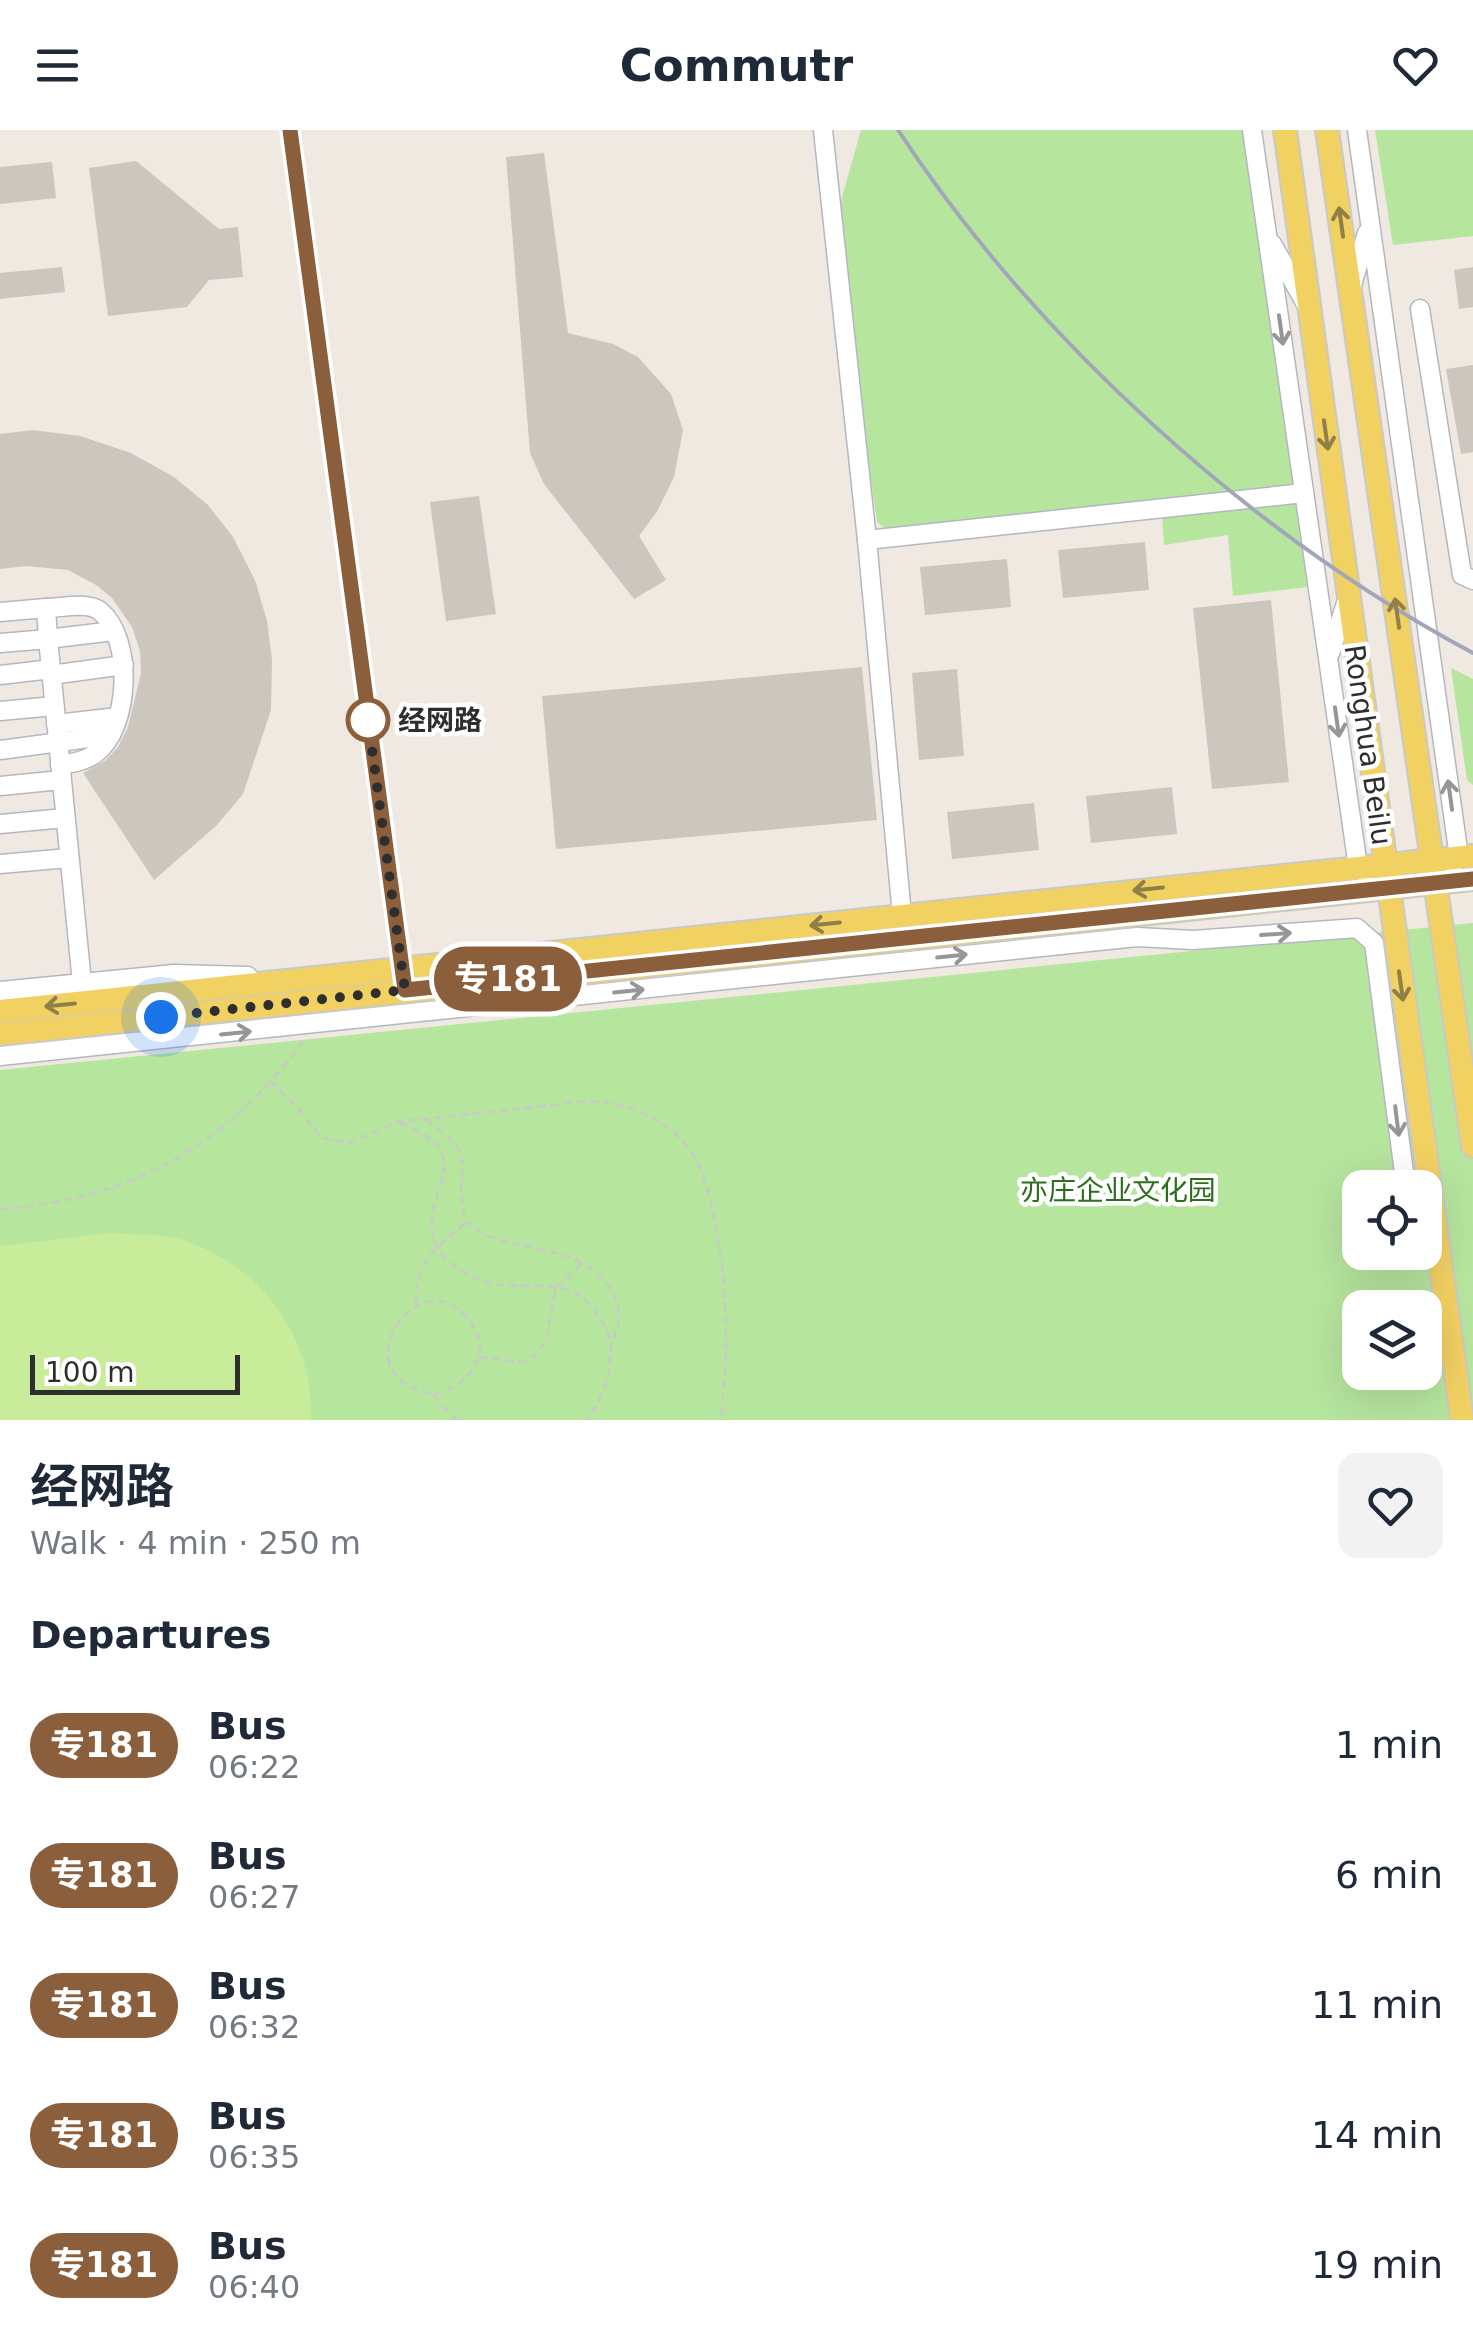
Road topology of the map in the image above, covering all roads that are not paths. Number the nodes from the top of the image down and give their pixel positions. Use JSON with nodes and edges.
{"nodes":[{"id":1,"x":290,"y":130,"type":"edge"},
{"id":2,"x":822,"y":130,"type":"edge"},
{"id":3,"x":1252,"y":130,"type":"edge"},
{"id":4,"x":1285,"y":130,"type":"edge"},
{"id":5,"x":1327,"y":130,"type":"edge"},
{"id":6,"x":1357,"y":130,"type":"edge"},
{"id":7,"x":1369,"y":227,"type":"junction"},
{"id":8,"x":1267,"y":235,"type":"junction"},
{"id":9,"x":1350,"y":292,"type":"junction"},
{"id":10,"x":1420,"y":309,"type":"dead end"},
{"id":11,"x":1310,"y":311,"type":"junction"},
{"id":12,"x":1304,"y":493,"type":"junction"},
{"id":13,"x":867,"y":540,"type":"junction"},
{"id":14,"x":1473,"y":580,"type":"edge"},
{"id":15,"x":1348,"y":596,"type":"junction"},
{"id":16,"x":46,"y":608,"type":"junction"},
{"id":17,"x":0,"y":612,"type":"edge"},
{"id":18,"x":113,"y":632,"type":"junction"},
{"id":19,"x":48,"y":639,"type":"junction"},
{"id":20,"x":0,"y":643,"type":"edge"},
{"id":21,"x":1328,"y":660,"type":"junction"},
{"id":22,"x":124,"y":665,"type":"junction"},
{"id":23,"x":51,"y":672,"type":"junction"},
{"id":24,"x":0,"y":674,"type":"edge"},
{"id":25,"x":0,"y":711,"type":"edge"},
{"id":26,"x":55,"y":715,"type":"junction"},
{"id":27,"x":114,"y":726,"type":"junction"},
{"id":28,"x":58,"y":744,"type":"junction"},
{"id":29,"x":0,"y":750,"type":"edge"},
{"id":30,"x":61,"y":773,"type":"junction"},
{"id":31,"x":0,"y":786,"type":"edge"},
{"id":32,"x":66,"y":818,"type":"junction"},
{"id":33,"x":0,"y":824,"type":"edge"},
{"id":34,"x":1466,"y":856,"type":"edge"},
{"id":35,"x":70,"y":858,"type":"junction"},
{"id":36,"x":0,"y":864,"type":"edge"},
{"id":37,"x":1384,"y":864,"type":"junction"},
{"id":38,"x":1358,"y":867,"type":"junction"},
{"id":39,"x":1434,"y":871,"type":"junction"},
{"id":40,"x":1473,"y":879,"type":"edge"},
{"id":41,"x":1388,"y":889,"type":"junction"},
{"id":42,"x":902,"y":916,"type":"junction"},
{"id":43,"x":1053,"y":924,"type":"junction"},
{"id":44,"x":1137,"y":937,"type":"junction"},
{"id":45,"x":308,"y":978,"type":"junction"},
{"id":46,"x":403,"y":979,"type":"junction"},
{"id":47,"x":82,"y":983,"type":"junction"},
{"id":48,"x":0,"y":992,"type":"edge"},
{"id":49,"x":0,"y":1011,"type":"edge"},
{"id":50,"x":126,"y":1020,"type":"junction"},
{"id":51,"x":0,"y":1034,"type":"edge"},
{"id":52,"x":72,"y":1049,"type":"junction"},
{"id":53,"x":0,"y":1056,"type":"edge"},
{"id":54,"x":1473,"y":1146,"type":"edge"},
{"id":55,"x":1404,"y":1170,"type":"edge"},
{"id":56,"x":1424,"y":1170,"type":"edge"},
{"id":57,"x":1439,"y":1270,"type":"edge"},
{"id":58,"x":1462,"y":1420,"type":"edge"}],
"edges":[{"from":1,"to":46,"type":"street"},
{"from":2,"to":13,"type":"street"},
{"from":3,"to":8,"type":"street"},
{"from":4,"to":11,"type":"main road","name":"Ronghua Beilu"},
{"from":9,"to":5,"type":"main road","name":"Ronghua Beilu","one_way":true},
{"from":6,"to":7,"type":"street"},
{"from":7,"to":9,"type":"street"},
{"from":34,"to":7,"type":"street","one_way":true},
{"from":8,"to":11,"type":"street"},
{"from":8,"to":12,"type":"street","one_way":true},
{"from":39,"to":9,"type":"main road","name":"Ronghua Beilu","one_way":true},
{"from":10,"to":14,"type":"street"},
{"from":11,"to":15,"type":"main road","name":"Ronghua Beilu","one_way":true},
{"from":12,"to":13,"type":"street"},
{"from":12,"to":21,"type":"street"},
{"from":13,"to":42,"type":"street"},
{"from":15,"to":21,"type":"street"},
{"from":15,"to":37,"type":"main road","name":"Ronghua Beilu"},
{"from":16,"to":17,"type":"street"},
{"from":16,"to":18,"type":"street"},
{"from":16,"to":19,"type":"street"},
{"from":18,"to":19,"type":"street"},
{"from":18,"to":22,"type":"street"},
{"from":19,"to":20,"type":"street"},
{"from":19,"to":23,"type":"street"},
{"from":21,"to":38,"type":"street","one_way":true},
{"from":22,"to":23,"type":"street"},
{"from":22,"to":27,"type":"street"},
{"from":23,"to":24,"type":"street"},
{"from":23,"to":26,"type":"street"},
{"from":25,"to":26,"type":"street"},
{"from":26,"to":27,"type":"street"},
{"from":26,"to":28,"type":"street"},
{"from":27,"to":28,"type":"street"},
{"from":27,"to":30,"type":"street"},
{"from":28,"to":29,"type":"street"},
{"from":28,"to":30,"type":"street"},
{"from":30,"to":31,"type":"street"},
{"from":30,"to":32,"type":"street"},
{"from":32,"to":33,"type":"street"},
{"from":32,"to":35,"type":"street"},
{"from":34,"to":39,"type":"main road"},
{"from":35,"to":36,"type":"street"},
{"from":35,"to":47,"type":"street"},
{"from":37,"to":38,"type":"main road"},
{"from":37,"to":39,"type":"main road"},
{"from":37,"to":41,"type":"main road","name":"Ronghua Beilu"},
{"from":38,"to":41,"type":"street"},
{"from":38,"to":42,"type":"main road","one_way":true},
{"from":39,"to":40,"type":"main road"},
{"from":39,"to":41,"type":"main road"},
{"from":39,"to":54,"type":"main road","name":"Ronghua Beilu"},
{"from":41,"to":43,"type":"main road"},
{"from":41,"to":56,"type":"main road","name":"Ronghua Beilu","one_way":true},
{"from":42,"to":46,"type":"main road","one_way":true},
{"from":43,"to":44,"type":"street"},
{"from":43,"to":46,"type":"main road"},
{"from":52,"to":44,"type":"street","one_way":true},
{"from":44,"to":55,"type":"street","one_way":true},
{"from":45,"to":46,"type":"main road"},
{"from":45,"to":47,"type":"street"},
{"from":45,"to":49,"type":"main road","one_way":true},
{"from":46,"to":50,"type":"main road"},
{"from":47,"to":48,"type":"street"},
{"from":50,"to":51,"type":"main road"},
{"from":50,"to":52,"type":"street"},
{"from":52,"to":53,"type":"street"},
{"from":57,"to":58,"type":"main road","name":"Ronghua Beilu"}]}
